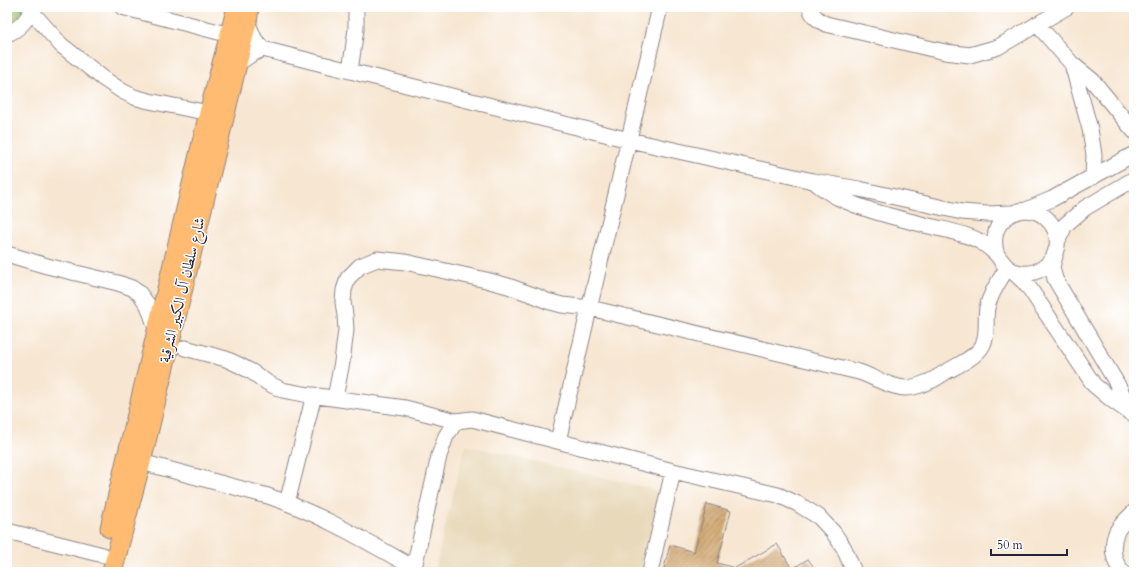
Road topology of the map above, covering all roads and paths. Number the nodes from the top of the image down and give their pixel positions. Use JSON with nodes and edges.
{"nodes":[{"id":1,"x":122,"y":7,"type":"edge"},
{"id":2,"x":356,"y":7,"type":"edge"},
{"id":3,"x":660,"y":7,"type":"edge"},
{"id":4,"x":810,"y":7,"type":"edge"},
{"id":5,"x":1067,"y":7,"type":"edge"},
{"id":6,"x":31,"y":9,"type":"edge"},
{"id":7,"x":244,"y":12,"type":"edge"},
{"id":8,"x":1037,"y":24,"type":"junction"},
{"id":9,"x":7,"y":34,"type":"edge"},
{"id":10,"x":230,"y":35,"type":"junction"},
{"id":11,"x":263,"y":49,"type":"junction"},
{"id":12,"x":237,"y":64,"type":"junction"},
{"id":13,"x":1072,"y":64,"type":"junction"},
{"id":14,"x":350,"y":71,"type":"junction"},
{"id":15,"x":210,"y":113,"type":"junction"},
{"id":16,"x":1134,"y":131,"type":"edge"},
{"id":17,"x":629,"y":140,"type":"junction"},
{"id":18,"x":1134,"y":154,"type":"edge"},
{"id":19,"x":1092,"y":177,"type":"junction"},
{"id":20,"x":1134,"y":178,"type":"edge"},
{"id":21,"x":812,"y":181,"type":"junction"},
{"id":22,"x":1019,"y":212,"type":"junction"},
{"id":23,"x":1058,"y":240,"type":"junction"},
{"id":24,"x":7,"y":254,"type":"edge"},
{"id":25,"x":997,"y":255,"type":"junction"},
{"id":26,"x":1055,"y":256,"type":"junction"},
{"id":27,"x":1009,"y":269,"type":"junction"},
{"id":28,"x":590,"y":308,"type":"junction"},
{"id":29,"x":157,"y":331,"type":"junction"},
{"id":30,"x":185,"y":348,"type":"dead end"},
{"id":31,"x":314,"y":395,"type":"junction"},
{"id":32,"x":335,"y":398,"type":"junction"},
{"id":33,"x":1133,"y":416,"type":"edge"},
{"id":34,"x":456,"y":422,"type":"junction"},
{"id":35,"x":558,"y":441,"type":"junction"},
{"id":36,"x":141,"y":462,"type":"junction"},
{"id":37,"x":673,"y":471,"type":"junction"},
{"id":38,"x":288,"y":502,"type":"junction"},
{"id":39,"x":1134,"y":512,"type":"edge"},
{"id":40,"x":7,"y":531,"type":"edge"},
{"id":41,"x":101,"y":564,"type":"edge"},
{"id":42,"x":414,"y":570,"type":"edge"},
{"id":43,"x":856,"y":570,"type":"edge"},
{"id":44,"x":112,"y":572,"type":"edge"},
{"id":45,"x":650,"y":572,"type":"edge"},
{"id":46,"x":1123,"y":572,"type":"edge"}],
"edges":[{"from":1,"to":10,"type":"street"},
{"from":2,"to":14,"type":"street"},
{"from":3,"to":17,"type":"street"},
{"from":4,"to":8,"type":"street"},
{"from":5,"to":8,"type":"street"},
{"from":6,"to":9,"type":"street"},
{"from":6,"to":15,"type":"street"},
{"from":7,"to":10,"type":"main road","name":"شارع سلطان آل الكبير الشرقية"},
{"from":7,"to":11,"type":"street"},
{"from":7,"to":12,"type":"main road","name":"شارع سلطان آل الكبير الشرقية"},
{"from":8,"to":13,"type":"street"},
{"from":10,"to":15,"type":"main road","name":"شارع سلطان آل الكبير الشرقية"},
{"from":11,"to":12,"type":"street"},
{"from":11,"to":14,"type":"street"},
{"from":12,"to":36,"type":"main road","name":"شارع سلطان آل الكبير الشرقية"},
{"from":13,"to":16,"type":"street"},
{"from":13,"to":19,"type":"street"},
{"from":14,"to":17,"type":"street"},
{"from":15,"to":29,"type":"main road","name":"شارع سلطان آل الكبير الشرقية"},
{"from":17,"to":21,"type":"street"},
{"from":17,"to":28,"type":"street"},
{"from":18,"to":19,"type":"street"},
{"from":19,"to":22,"type":"street"},
{"from":20,"to":23,"type":"street"},
{"from":21,"to":22,"type":"street"},
{"from":21,"to":25,"type":"street"},
{"from":22,"to":23,"type":"street"},
{"from":22,"to":25,"type":"street"},
{"from":23,"to":26,"type":"street"},
{"from":24,"to":29,"type":"street"},
{"from":25,"to":27,"type":"street"},
{"from":26,"to":27,"type":"street"},
{"from":26,"to":33,"type":"street"},
{"from":27,"to":28,"type":"street"},
{"from":27,"to":33,"type":"street"},
{"from":28,"to":32,"type":"street"},
{"from":28,"to":35,"type":"street"},
{"from":29,"to":41,"type":"main road","name":"شارع سلطان آل الكبير الشرقية"},
{"from":30,"to":31,"type":"street"},
{"from":31,"to":32,"type":"street"},
{"from":31,"to":38,"type":"street"},
{"from":32,"to":34,"type":"street"},
{"from":34,"to":35,"type":"street"},
{"from":34,"to":42,"type":"street"},
{"from":35,"to":37,"type":"street"},
{"from":36,"to":38,"type":"street"},
{"from":36,"to":44,"type":"main road","name":"شارع سلطان آل الكبير الشرقية"},
{"from":37,"to":43,"type":"street"},
{"from":37,"to":45,"type":"street"},
{"from":38,"to":42,"type":"street"},
{"from":39,"to":46,"type":"street"},
{"from":40,"to":41,"type":"street"}]}
